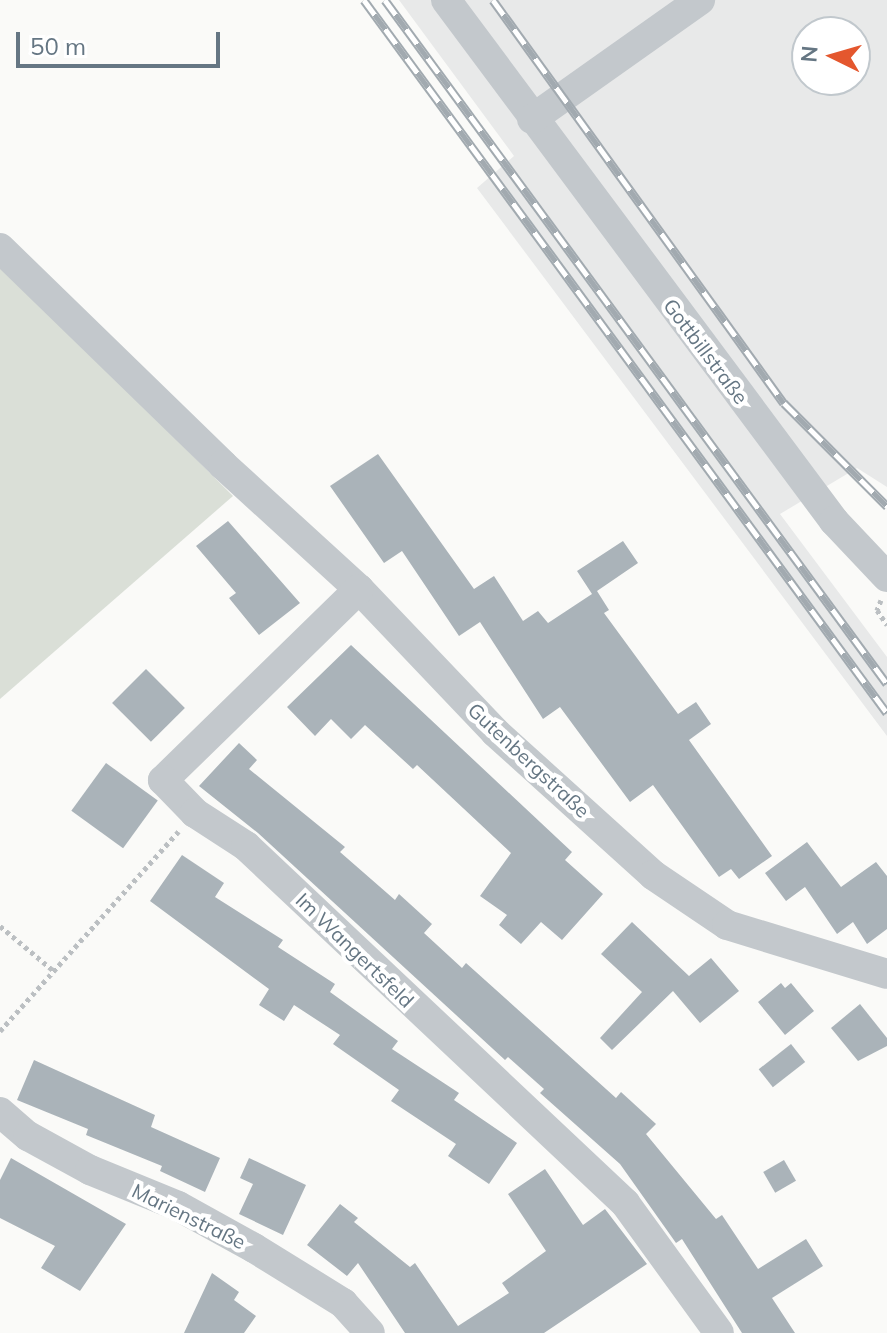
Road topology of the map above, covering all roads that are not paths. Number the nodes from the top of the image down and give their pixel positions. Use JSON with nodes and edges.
{"nodes":[{"id":1,"x":446,"y":0,"type":"edge"},
{"id":2,"x":700,"y":0,"type":"edge"},
{"id":3,"x":532,"y":119,"type":"junction"},
{"id":4,"x":0,"y":248,"type":"edge"},
{"id":5,"x":887,"y":577,"type":"edge"},
{"id":6,"x":359,"y":589,"type":"junction"},
{"id":7,"x":887,"y":974,"type":"edge"},
{"id":8,"x":0,"y":1112,"type":"edge"},
{"id":9,"x":370,"y":1333,"type":"edge"},
{"id":10,"x":719,"y":1333,"type":"edge"}],
"edges":[{"from":1,"to":3,"type":"street","name":"Gottbillstraße"},
{"from":2,"to":3,"type":"street"},
{"from":3,"to":5,"type":"street","name":"Gottbillstraße"},
{"from":4,"to":6,"type":"street","name":"Gutenbergstraße"},
{"from":6,"to":7,"type":"street","name":"Gutenbergstraße"},
{"from":6,"to":10,"type":"street","name":"Im Wangertsfeld"},
{"from":8,"to":9,"type":"street","name":"Marienstraße"}]}
